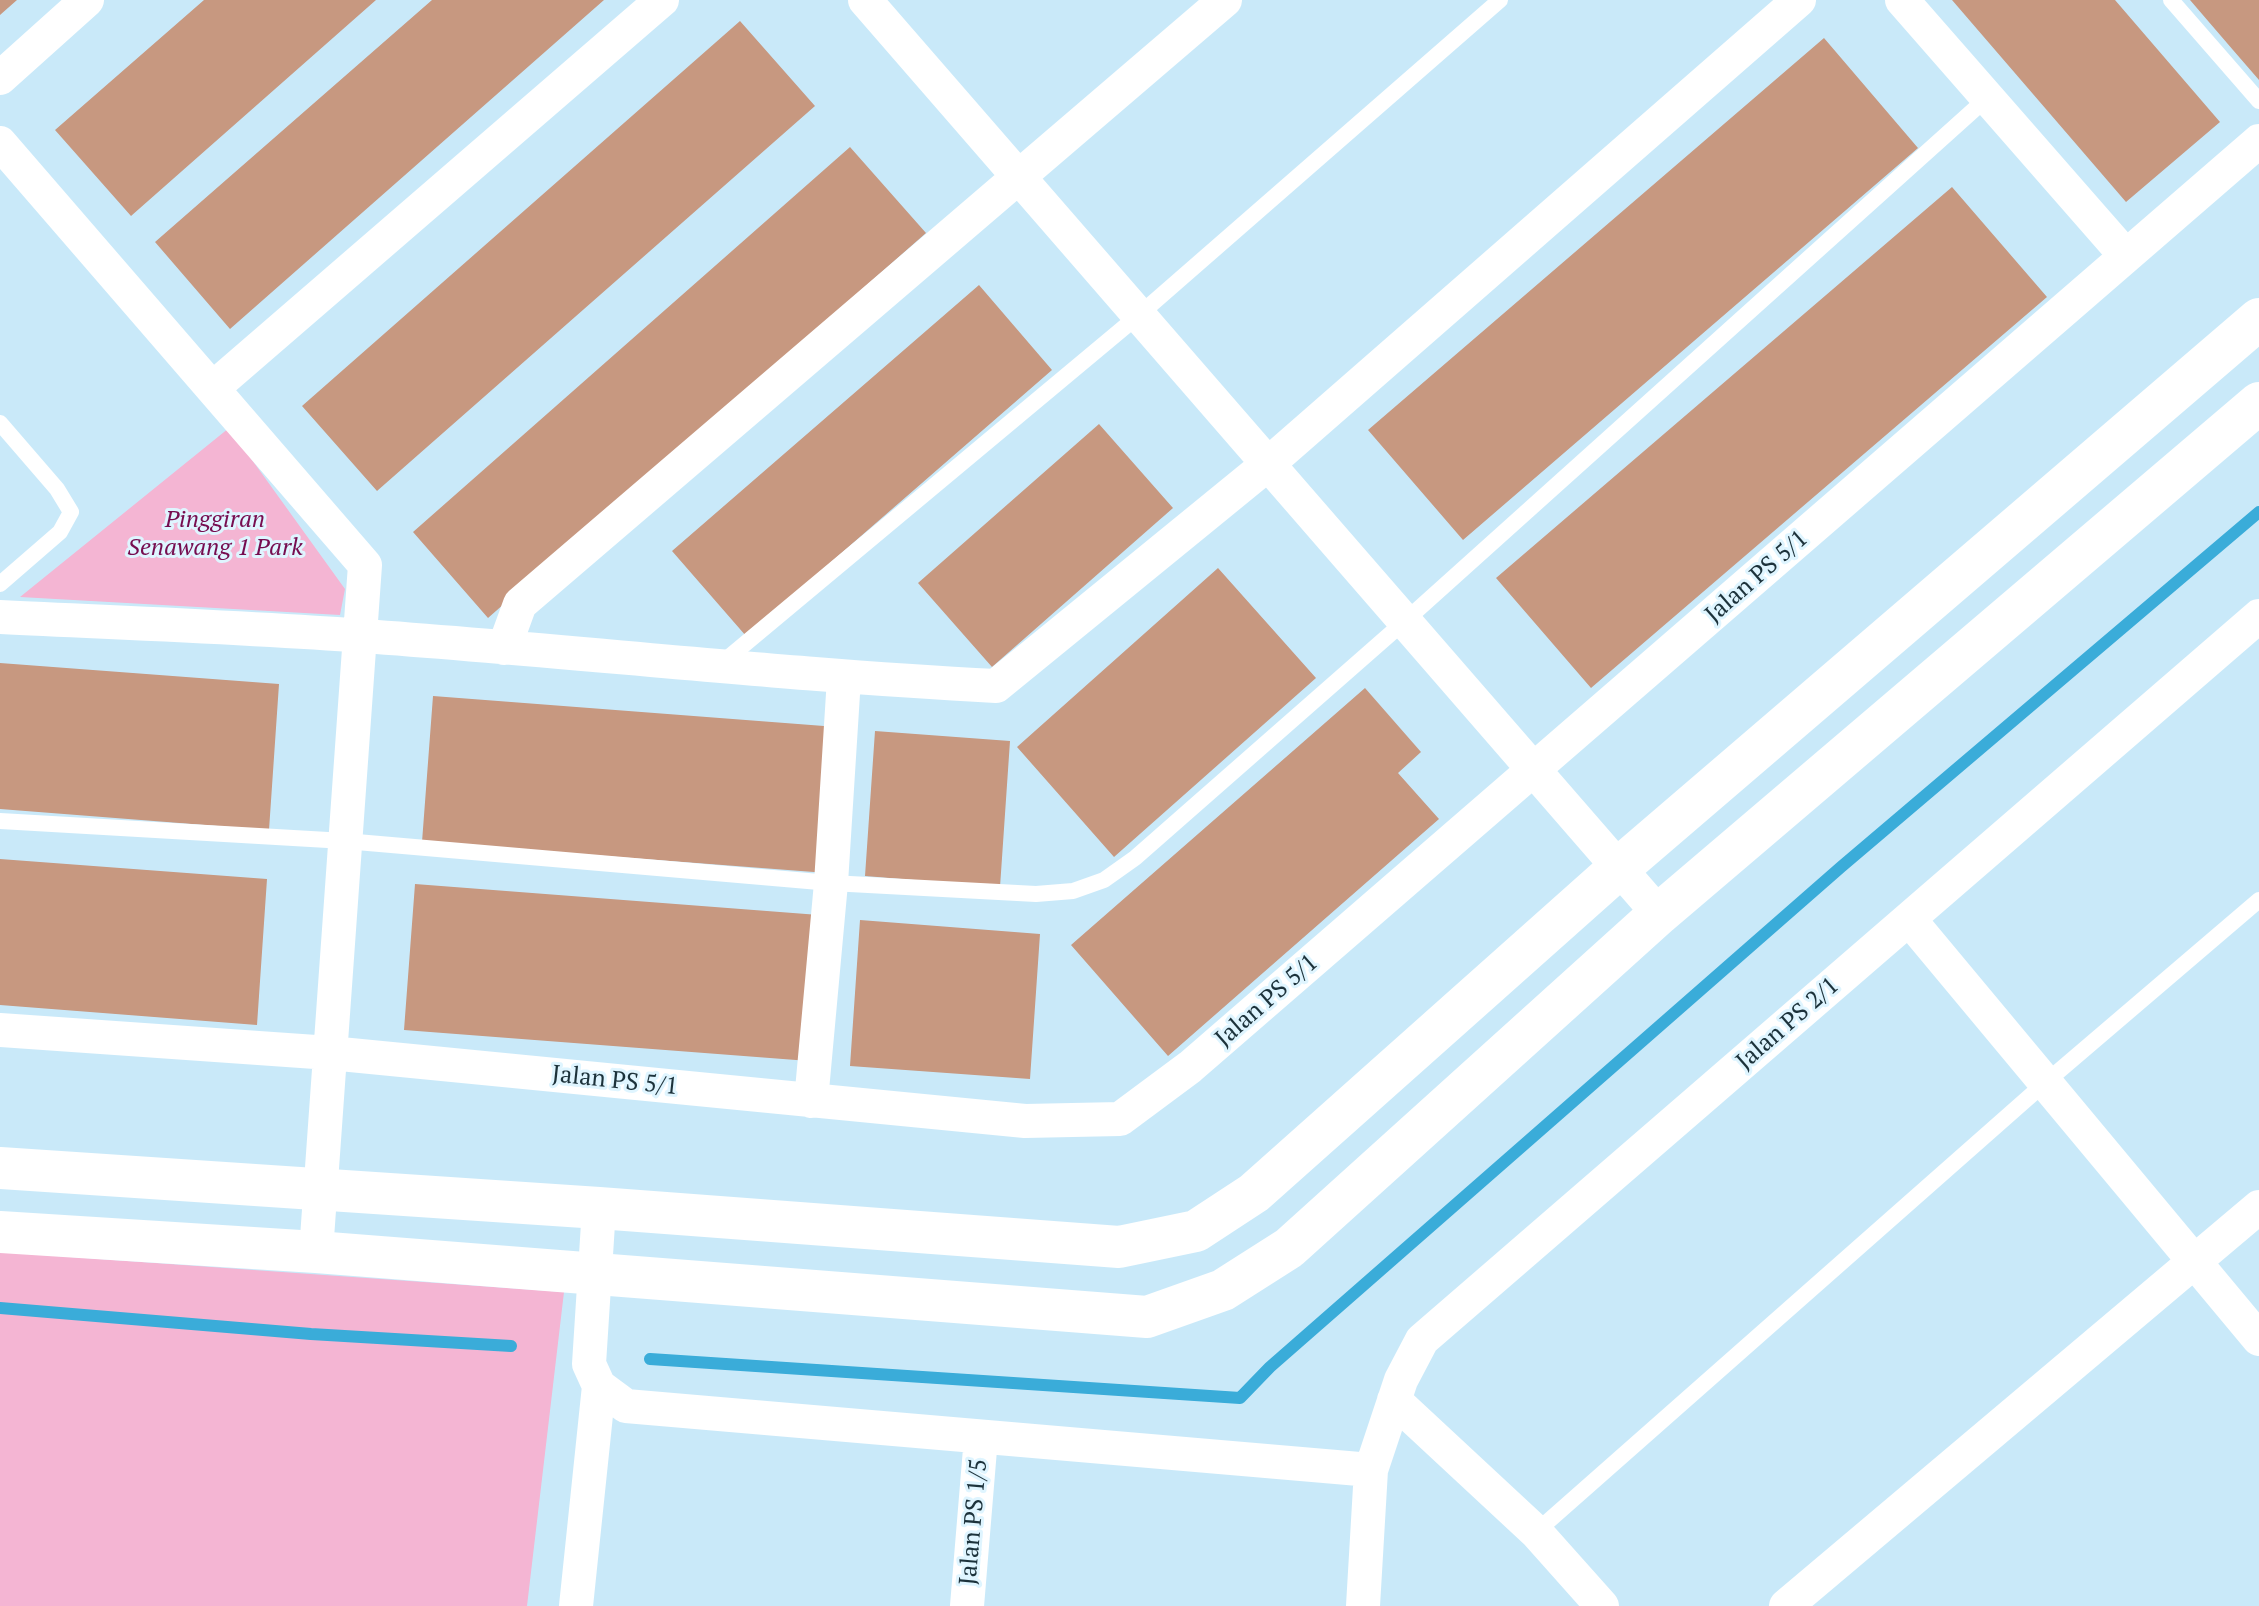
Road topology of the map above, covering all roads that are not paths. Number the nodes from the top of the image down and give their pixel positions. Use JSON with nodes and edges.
{"nodes":[{"id":1,"x":87,"y":0,"type":"edge"},
{"id":2,"x":662,"y":0,"type":"edge"},
{"id":3,"x":865,"y":0,"type":"edge"},
{"id":4,"x":1225,"y":0,"type":"edge"},
{"id":5,"x":1500,"y":0,"type":"edge"},
{"id":6,"x":1799,"y":0,"type":"edge"},
{"id":7,"x":1902,"y":0,"type":"edge"},
{"id":8,"x":2171,"y":0,"type":"edge"},
{"id":9,"x":0,"y":78,"type":"edge"},
{"id":10,"x":1987,"y":98,"type":"junction"},
{"id":11,"x":2259,"y":101,"type":"edge"},
{"id":12,"x":2259,"y":141,"type":"edge"},
{"id":13,"x":0,"y":143,"type":"edge"},
{"id":14,"x":1018,"y":176,"type":"junction"},
{"id":15,"x":2126,"y":256,"type":"junction"},
{"id":16,"x":1139,"y":315,"type":"junction"},
{"id":17,"x":2259,"y":319,"type":"edge"},
{"id":18,"x":213,"y":388,"type":"junction"},
{"id":19,"x":2259,"y":403,"type":"edge"},
{"id":20,"x":0,"y":423,"type":"edge"},
{"id":21,"x":1268,"y":464,"type":"junction"},
{"id":22,"x":0,"y":584,"type":"edge"},
{"id":23,"x":2259,"y":616,"type":"edge"},
{"id":24,"x":0,"y":617,"type":"edge"},
{"id":25,"x":1405,"y":621,"type":"junction"},
{"id":26,"x":361,"y":636,"type":"junction"},
{"id":27,"x":504,"y":648,"type":"junction"},
{"id":28,"x":720,"y":665,"type":"junction"},
{"id":29,"x":844,"y":678,"type":"junction"},
{"id":30,"x":1534,"y":770,"type":"junction"},
{"id":31,"x":0,"y":821,"type":"edge"},
{"id":32,"x":345,"y":841,"type":"junction"},
{"id":33,"x":1619,"y":868,"type":"junction"},
{"id":34,"x":831,"y":883,"type":"junction"},
{"id":35,"x":2259,"y":900,"type":"edge"},
{"id":36,"x":1659,"y":914,"type":"junction"},
{"id":37,"x":1909,"y":919,"type":"junction"},
{"id":38,"x":0,"y":1030,"type":"edge"},
{"id":39,"x":330,"y":1053,"type":"junction"},
{"id":40,"x":2046,"y":1082,"type":"junction"},
{"id":41,"x":811,"y":1101,"type":"junction"},
{"id":42,"x":0,"y":1168,"type":"edge"},
{"id":43,"x":321,"y":1189,"type":"junction"},
{"id":44,"x":2259,"y":1207,"type":"edge"},
{"id":45,"x":599,"y":1208,"type":"junction"},
{"id":46,"x":0,"y":1232,"type":"edge"},
{"id":47,"x":316,"y":1252,"type":"junction"},
{"id":48,"x":2194,"y":1262,"type":"junction"},
{"id":49,"x":595,"y":1274,"type":"junction"},
{"id":50,"x":2259,"y":1339,"type":"edge"},
{"id":51,"x":599,"y":1386,"type":"junction"},
{"id":52,"x":1394,"y":1400,"type":"junction"},
{"id":53,"x":981,"y":1437,"type":"junction"},
{"id":54,"x":1371,"y":1470,"type":"junction"},
{"id":55,"x":1536,"y":1532,"type":"junction"},
{"id":56,"x":576,"y":1606,"type":"edge"},
{"id":57,"x":967,"y":1606,"type":"edge"},
{"id":58,"x":1363,"y":1606,"type":"edge"},
{"id":59,"x":1602,"y":1606,"type":"edge"},
{"id":60,"x":1786,"y":1606,"type":"edge"}],
"edges":[{"from":1,"to":9,"type":"street"},
{"from":2,"to":18,"type":"street"},
{"from":3,"to":14,"type":"street"},
{"from":4,"to":14,"type":"street"},
{"from":5,"to":16,"type":"lane"},
{"from":6,"to":21,"type":"street"},
{"from":7,"to":10,"type":"street"},
{"from":8,"to":11,"type":"lane"},
{"from":10,"to":15,"type":"street"},
{"from":10,"to":25,"type":"lane"},
{"from":12,"to":15,"type":"street","name":"Jalan PS 5/1"},
{"from":13,"to":18,"type":"street"},
{"from":14,"to":16,"type":"street"},
{"from":14,"to":27,"type":"street"},
{"from":15,"to":30,"type":"street","name":"Jalan PS 5/1"},
{"from":16,"to":21,"type":"street"},
{"from":16,"to":28,"type":"lane"},
{"from":17,"to":33,"type":"street"},
{"from":18,"to":26,"type":"street"},
{"from":19,"to":36,"type":"street"},
{"from":20,"to":22,"type":"lane"},
{"from":21,"to":25,"type":"street"},
{"from":21,"to":29,"type":"street"},
{"from":23,"to":37,"type":"street","name":"Jalan PS 2/1"},
{"from":24,"to":26,"type":"street"},
{"from":25,"to":30,"type":"street"},
{"from":25,"to":34,"type":"lane"},
{"from":26,"to":27,"type":"street"},
{"from":26,"to":32,"type":"street"},
{"from":27,"to":28,"type":"street"},
{"from":28,"to":29,"type":"street"},
{"from":29,"to":34,"type":"street"},
{"from":30,"to":33,"type":"street"},
{"from":30,"to":41,"type":"street","name":"Jalan PS 5/1"},
{"from":31,"to":32,"type":"lane"},
{"from":32,"to":34,"type":"lane"},
{"from":32,"to":39,"type":"street"},
{"from":33,"to":36,"type":"street"},
{"from":33,"to":45,"type":"street"},
{"from":34,"to":41,"type":"street"},
{"from":35,"to":40,"type":"lane"},
{"from":36,"to":49,"type":"street"},
{"from":37,"to":40,"type":"street"},
{"from":37,"to":52,"type":"street","name":"Jalan PS 2/1"},
{"from":38,"to":39,"type":"street","name":"Jalan PS 5/1"},
{"from":39,"to":41,"type":"street","name":"Jalan PS 5/1"},
{"from":39,"to":43,"type":"street"},
{"from":40,"to":48,"type":"street"},
{"from":40,"to":55,"type":"lane"},
{"from":42,"to":43,"type":"street"},
{"from":43,"to":45,"type":"street"},
{"from":43,"to":47,"type":"street"},
{"from":44,"to":48,"type":"street"},
{"from":45,"to":49,"type":"street"},
{"from":46,"to":47,"type":"street"},
{"from":47,"to":49,"type":"street"},
{"from":48,"to":50,"type":"street"},
{"from":48,"to":60,"type":"street"},
{"from":49,"to":51,"type":"street"},
{"from":51,"to":53,"type":"street"},
{"from":51,"to":56,"type":"street"},
{"from":52,"to":54,"type":"street","name":"Jalan PS 2/1"},
{"from":52,"to":55,"type":"street"},
{"from":53,"to":54,"type":"street"},
{"from":53,"to":57,"type":"street","name":"Jalan PS 1/5"},
{"from":54,"to":58,"type":"street","name":"Jalan PS 2/1"},
{"from":55,"to":59,"type":"street"}]}
